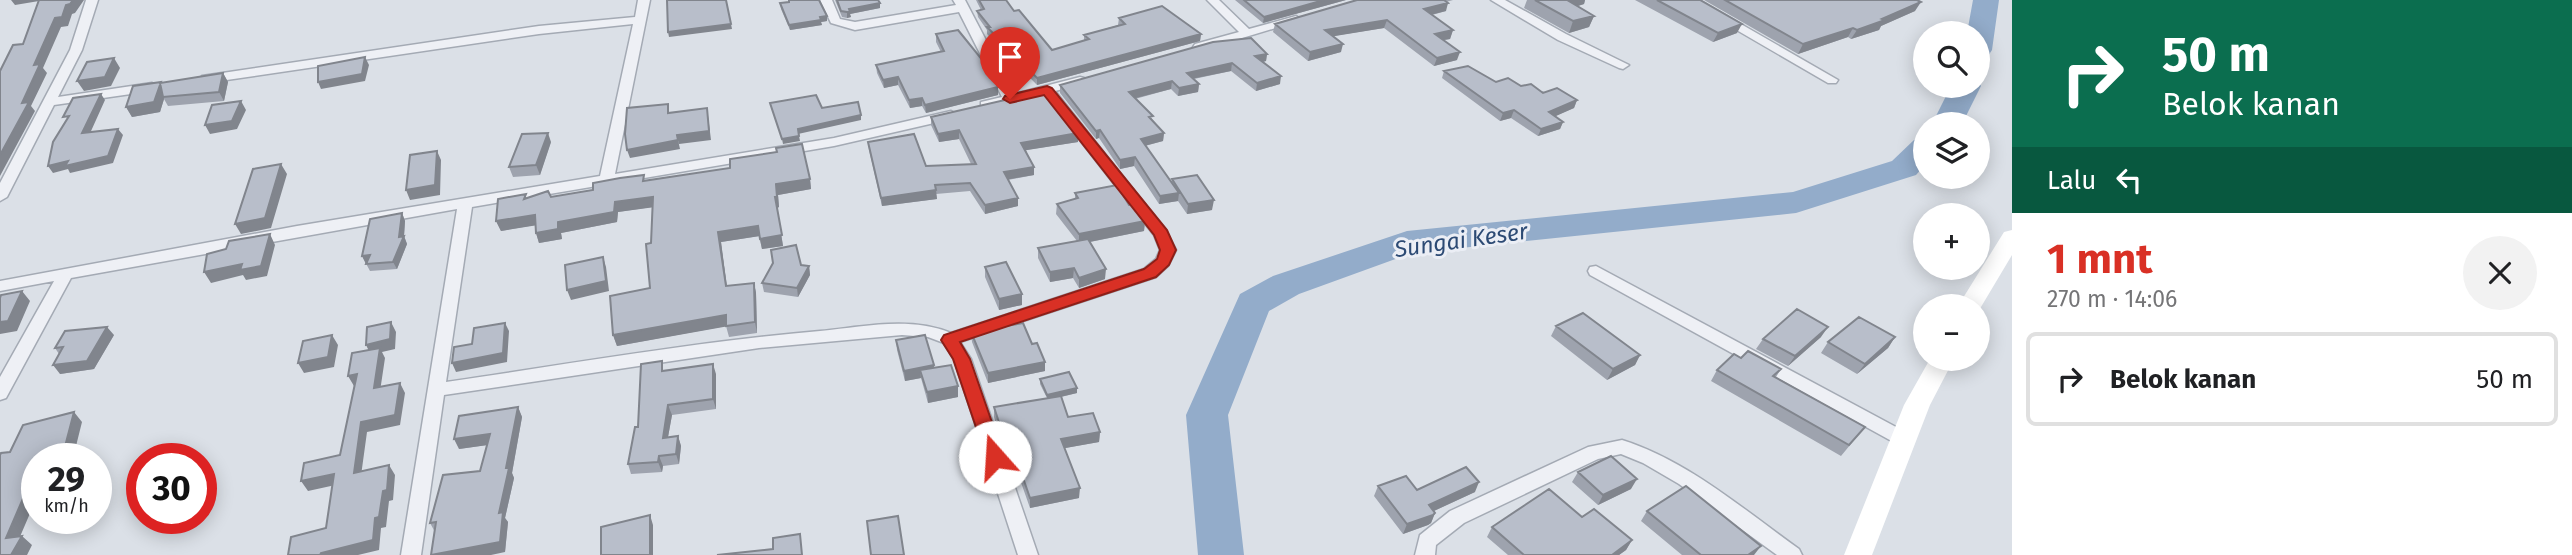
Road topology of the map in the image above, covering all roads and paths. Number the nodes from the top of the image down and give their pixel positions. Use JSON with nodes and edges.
{"nodes":[{"id":1,"x":92,"y":0,"type":"edge"},
{"id":2,"x":644,"y":0,"type":"edge"},
{"id":3,"x":826,"y":0,"type":"edge"},
{"id":4,"x":1213,"y":0,"type":"edge"},
{"id":5,"x":1496,"y":0,"type":"edge"},
{"id":6,"x":1691,"y":0,"type":"edge"},
{"id":7,"x":960,"y":4,"type":"edge"},
{"id":8,"x":1308,"y":17,"type":"edge"},
{"id":9,"x":640,"y":20,"type":"junction"},
{"id":10,"x":1246,"y":33,"type":"junction"},
{"id":11,"x":1187,"y":50,"type":"edge"},
{"id":12,"x":1623,"y":65,"type":"dead end"},
{"id":13,"x":1098,"y":76,"type":"edge"},
{"id":14,"x":1832,"y":80,"type":"dead end"},
{"id":15,"x":186,"y":82,"type":"edge"},
{"id":16,"x":159,"y":86,"type":"edge"},
{"id":17,"x":1047,"y":90,"type":"junction"},
{"id":18,"x":1010,"y":99,"type":"junction"},
{"id":19,"x":51,"y":102,"type":"junction"},
{"id":20,"x":607,"y":179,"type":"junction"},
{"id":21,"x":0,"y":197,"type":"edge"},
{"id":22,"x":465,"y":204,"type":"junction"},
{"id":23,"x":2012,"y":237,"type":"edge"},
{"id":24,"x":1596,"y":271,"type":"dead end"},
{"id":25,"x":65,"y":275,"type":"junction"},
{"id":26,"x":0,"y":286,"type":"edge"},
{"id":27,"x":1977,"y":294,"type":"edge"},
{"id":28,"x":950,"y":340,"type":"junction"},
{"id":29,"x":1935,"y":371,"type":"edge"},
{"id":30,"x":436,"y":390,"type":"junction"},
{"id":31,"x":0,"y":393,"type":"edge"},
{"id":32,"x":1903,"y":439,"type":"junction"},
{"id":33,"x":411,"y":555,"type":"edge"},
{"id":34,"x":1028,"y":555,"type":"edge"},
{"id":35,"x":1425,"y":555,"type":"edge"},
{"id":36,"x":1792,"y":555,"type":"edge"},
{"id":37,"x":1857,"y":555,"type":"edge"}],
"edges":[{"from":1,"to":19,"type":"street"},
{"from":2,"to":9,"type":"street"},
{"from":3,"to":7,"type":"street"},
{"from":4,"to":10,"type":"street"},
{"from":5,"to":12,"type":"street"},
{"from":6,"to":14,"type":"street"},
{"from":7,"to":18,"type":"street"},
{"from":8,"to":10,"type":"street"},
{"from":9,"to":15,"type":"street"},
{"from":9,"to":20,"type":"street"},
{"from":10,"to":11,"type":"street"},
{"from":13,"to":17,"type":"street"},
{"from":16,"to":19,"type":"street"},
{"from":17,"to":18,"type":"street"},
{"from":17,"to":28,"type":"street"},
{"from":18,"to":20,"type":"street"},
{"from":19,"to":21,"type":"street"},
{"from":20,"to":22,"type":"street"},
{"from":22,"to":25,"type":"street"},
{"from":22,"to":30,"type":"street"},
{"from":23,"to":27,"type":"main road"},
{"from":24,"to":32,"type":"street"},
{"from":25,"to":26,"type":"street"},
{"from":25,"to":31,"type":"street"},
{"from":28,"to":30,"type":"street"},
{"from":28,"to":34,"type":"street"},
{"from":29,"to":32,"type":"main road"},
{"from":30,"to":33,"type":"street"},
{"from":32,"to":37,"type":"main road"},
{"from":35,"to":36,"type":"street"}]}
